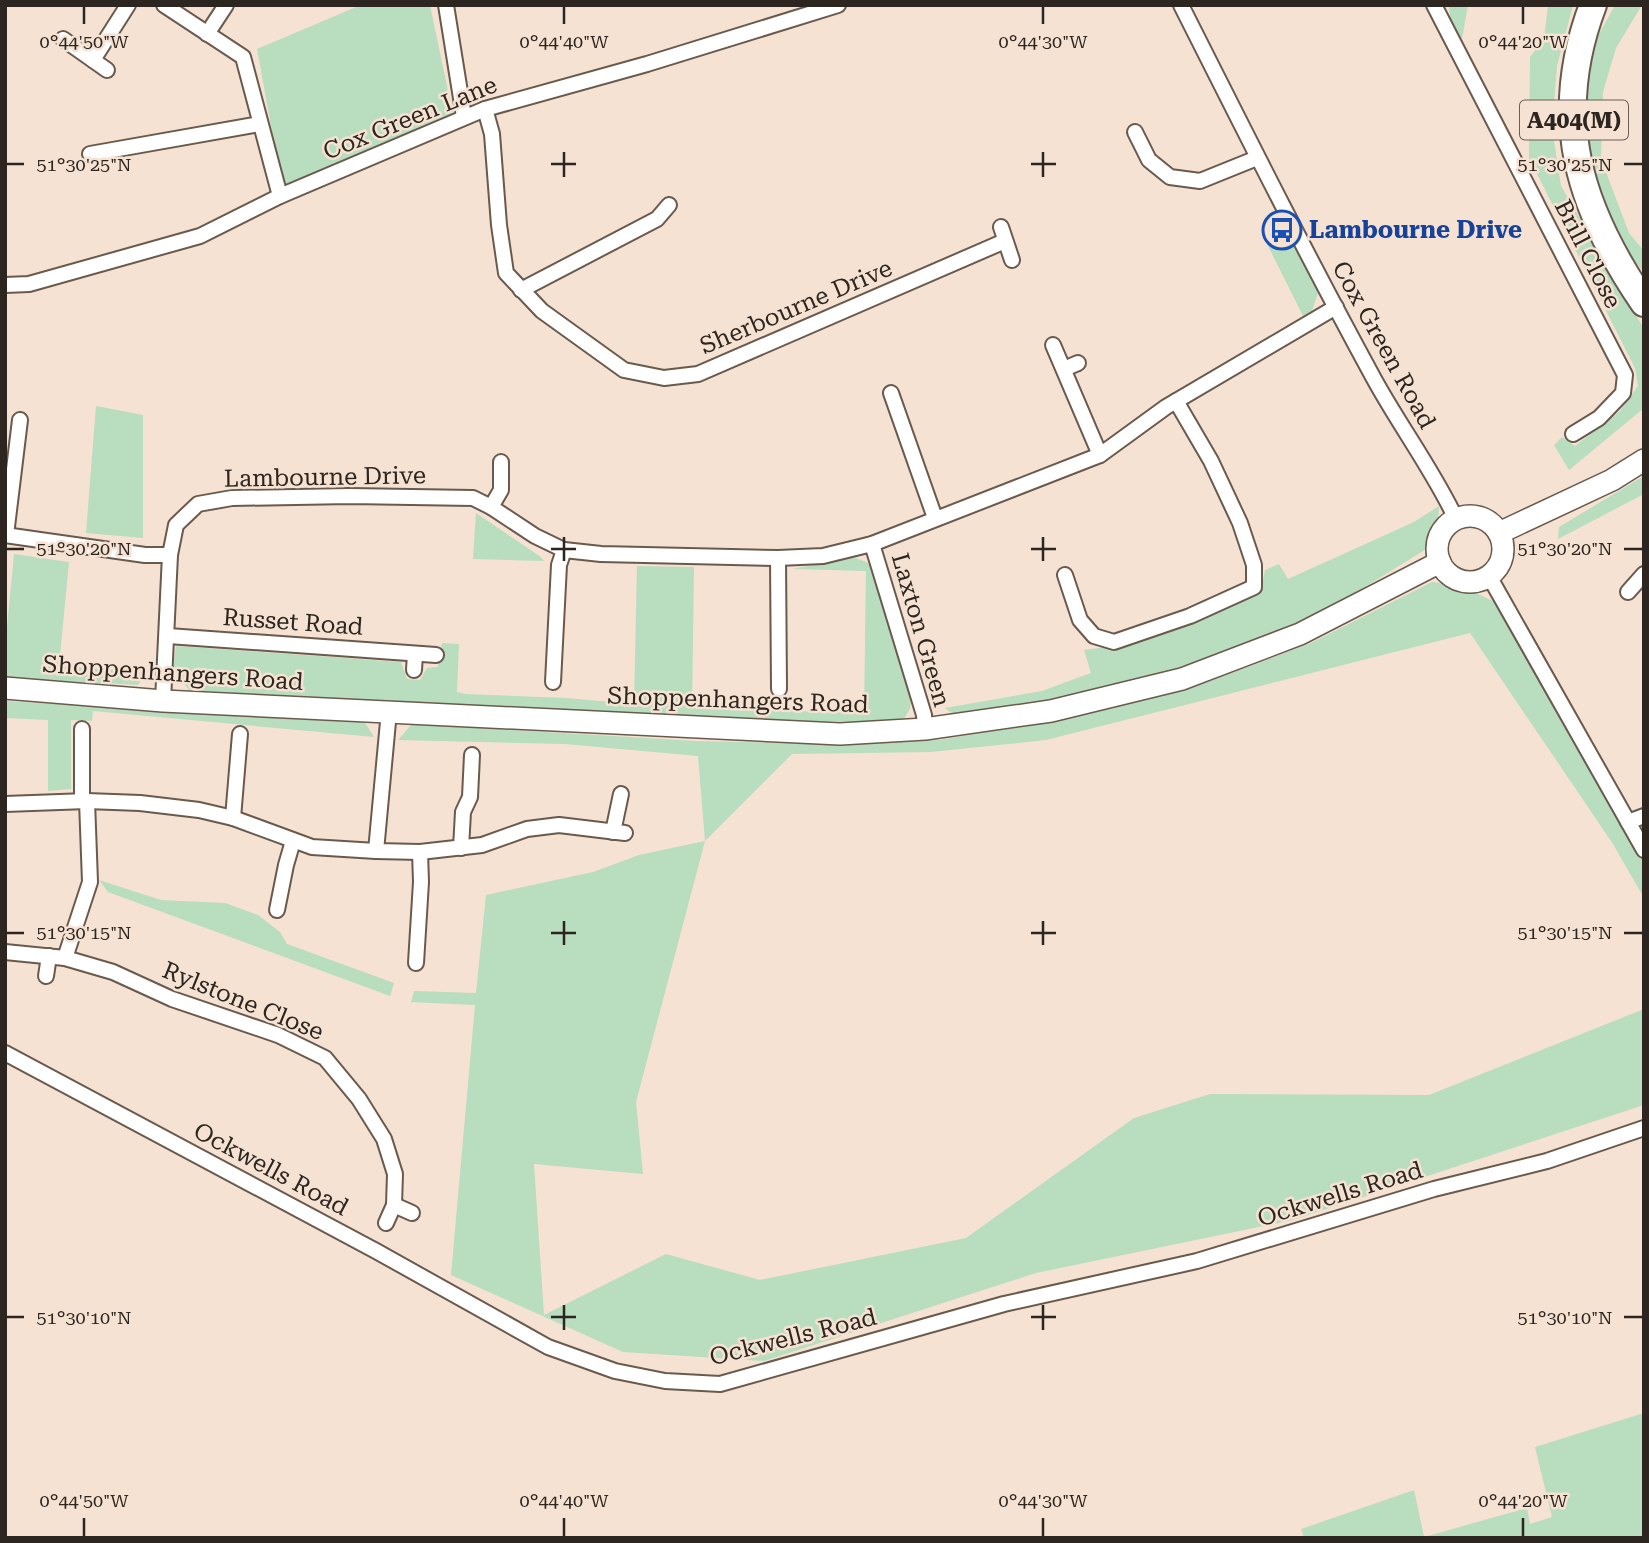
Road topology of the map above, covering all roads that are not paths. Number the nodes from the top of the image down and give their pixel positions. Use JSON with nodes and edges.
{"nodes":[{"id":1,"x":128,"y":5,"type":"edge"},
{"id":2,"x":164,"y":5,"type":"edge"},
{"id":3,"x":226,"y":5,"type":"edge"},
{"id":4,"x":446,"y":5,"type":"edge"},
{"id":5,"x":838,"y":5,"type":"edge"},
{"id":6,"x":1181,"y":5,"type":"edge"},
{"id":7,"x":1434,"y":5,"type":"edge"},
{"id":8,"x":1593,"y":5,"type":"edge"},
{"id":9,"x":207,"y":34,"type":"junction"},
{"id":10,"x":63,"y":39,"type":"dead end"},
{"id":11,"x":93,"y":60,"type":"junction"},
{"id":12,"x":107,"y":70,"type":"dead end"},
{"id":13,"x":485,"y":109,"type":"junction"},
{"id":14,"x":464,"y":117,"type":"junction"},
{"id":15,"x":259,"y":124,"type":"junction"},
{"id":16,"x":1135,"y":132,"type":"dead end"},
{"id":17,"x":90,"y":154,"type":"dead end"},
{"id":18,"x":1257,"y":158,"type":"junction"},
{"id":19,"x":280,"y":195,"type":"junction"},
{"id":20,"x":670,"y":205,"type":"dead end"},
{"id":21,"x":1012,"y":260,"type":"dead end"},
{"id":22,"x":5,"y":285,"type":"edge"},
{"id":23,"x":521,"y":290,"type":"junction"},
{"id":24,"x":1644,"y":303,"type":"edge"},
{"id":25,"x":1336,"y":307,"type":"junction"},
{"id":26,"x":1053,"y":345,"type":"dead end"},
{"id":27,"x":1078,"y":363,"type":"dead end"},
{"id":28,"x":1064,"y":369,"type":"junction"},
{"id":29,"x":891,"y":393,"type":"dead end"},
{"id":30,"x":1176,"y":401,"type":"junction"},
{"id":31,"x":20,"y":420,"type":"dead end"},
{"id":32,"x":1573,"y":433,"type":"dead end"},
{"id":33,"x":1100,"y":455,"type":"junction"},
{"id":34,"x":1644,"y":460,"type":"edge"},
{"id":35,"x":501,"y":462,"type":"dead end"},
{"id":36,"x":491,"y":507,"type":"junction"},
{"id":37,"x":935,"y":518,"type":"junction"},
{"id":38,"x":1456,"y":519,"type":"junction"},
{"id":39,"x":1499,"y":533,"type":"junction"},
{"id":40,"x":5,"y":535,"type":"edge"},
{"id":41,"x":872,"y":544,"type":"junction"},
{"id":42,"x":564,"y":550,"type":"junction"},
{"id":43,"x":170,"y":555,"type":"junction"},
{"id":44,"x":778,"y":558,"type":"junction"},
{"id":45,"x":1440,"y":562,"type":"junction"},
{"id":46,"x":1644,"y":574,"type":"edge"},
{"id":47,"x":1065,"y":575,"type":"dead end"},
{"id":48,"x":1489,"y":576,"type":"junction"},
{"id":49,"x":1628,"y":592,"type":"dead end"},
{"id":50,"x":168,"y":636,"type":"junction"},
{"id":51,"x":415,"y":654,"type":"junction"},
{"id":52,"x":436,"y":656,"type":"dead end"},
{"id":53,"x":414,"y":670,"type":"dead end"},
{"id":54,"x":553,"y":682,"type":"dead end"},
{"id":55,"x":5,"y":688,"type":"edge"},
{"id":56,"x":779,"y":689,"type":"dead end"},
{"id":57,"x":163,"y":701,"type":"junction"},
{"id":58,"x":389,"y":711,"type":"junction"},
{"id":59,"x":82,"y":729,"type":"dead end"},
{"id":60,"x":925,"y":729,"type":"junction"},
{"id":61,"x":240,"y":733,"type":"dead end"},
{"id":62,"x":472,"y":755,"type":"dead end"},
{"id":63,"x":621,"y":794,"type":"dead end"},
{"id":64,"x":85,"y":801,"type":"junction"},
{"id":65,"x":5,"y":804,"type":"edge"},
{"id":66,"x":1644,"y":816,"type":"edge"},
{"id":67,"x":233,"y":818,"type":"junction"},
{"id":68,"x":1628,"y":822,"type":"junction"},
{"id":69,"x":293,"y":841,"type":"junction"},
{"id":70,"x":461,"y":848,"type":"junction"},
{"id":71,"x":1644,"y":850,"type":"edge"},
{"id":72,"x":376,"y":851,"type":"junction"},
{"id":73,"x":420,"y":852,"type":"junction"},
{"id":74,"x":277,"y":910,"type":"dead end"},
{"id":75,"x":5,"y":951,"type":"edge"},
{"id":76,"x":49,"y":956,"type":"junction"},
{"id":77,"x":65,"y":958,"type":"junction"},
{"id":78,"x":416,"y":963,"type":"dead end"},
{"id":79,"x":46,"y":976,"type":"dead end"},
{"id":80,"x":5,"y":1053,"type":"edge"},
{"id":81,"x":1644,"y":1128,"type":"edge"},
{"id":82,"x":394,"y":1205,"type":"junction"},
{"id":83,"x":412,"y":1213,"type":"dead end"},
{"id":84,"x":386,"y":1223,"type":"dead end"}],
"edges":[{"from":1,"to":11,"type":"street"},
{"from":2,"to":9,"type":"street"},
{"from":3,"to":9,"type":"street"},
{"from":4,"to":14,"type":"street"},
{"from":5,"to":13,"type":"street","name":"Cox Green Lane"},
{"from":6,"to":18,"type":"street","name":"Cox Green Road"},
{"from":7,"to":32,"type":"street","name":"Brill Close"},
{"from":8,"to":24,"type":"highway","number":"A404(M)"},
{"from":9,"to":15,"type":"street"},
{"from":10,"to":11,"type":"street"},
{"from":11,"to":12,"type":"street"},
{"from":13,"to":14,"type":"street","name":"Cox Green Lane"},
{"from":13,"to":23,"type":"street","name":"Sherbourne Drive"},
{"from":14,"to":19,"type":"street","name":"Cox Green Lane"},
{"from":15,"to":17,"type":"street"},
{"from":15,"to":19,"type":"street"},
{"from":16,"to":18,"type":"street"},
{"from":18,"to":25,"type":"street","name":"Cox Green Road"},
{"from":19,"to":22,"type":"street","name":"Cox Green Lane"},
{"from":20,"to":23,"type":"street"},
{"from":21,"to":23,"type":"street","name":"Sherbourne Drive"},
{"from":25,"to":30,"type":"street","name":"Lambourne Drive"},
{"from":25,"to":38,"type":"street","name":"Cox Green Road"},
{"from":26,"to":28,"type":"street"},
{"from":27,"to":28,"type":"street"},
{"from":28,"to":33,"type":"street"},
{"from":29,"to":37,"type":"street"},
{"from":30,"to":33,"type":"street","name":"Lambourne Drive"},
{"from":30,"to":47,"type":"street"},
{"from":31,"to":40,"type":"street"},
{"from":33,"to":37,"type":"street","name":"Lambourne Drive"},
{"from":34,"to":39,"type":"street"},
{"from":35,"to":36,"type":"street"},
{"from":36,"to":42,"type":"street","name":"Lambourne Drive"},
{"from":36,"to":43,"type":"street","name":"Lambourne Drive"},
{"from":37,"to":41,"type":"street","name":"Lambourne Drive"},
{"from":38,"to":39,"type":"street"},
{"from":38,"to":45,"type":"street"},
{"from":39,"to":48,"type":"street"},
{"from":40,"to":43,"type":"street"},
{"from":41,"to":44,"type":"street","name":"Lambourne Drive"},
{"from":41,"to":60,"type":"street","name":"Laxton Green"},
{"from":42,"to":44,"type":"street","name":"Lambourne Drive"},
{"from":42,"to":54,"type":"street"},
{"from":43,"to":50,"type":"street","name":"Lambourne Drive"},
{"from":44,"to":56,"type":"street"},
{"from":45,"to":48,"type":"street"},
{"from":45,"to":60,"type":"street","name":"Shoppenhangers Road"},
{"from":46,"to":49,"type":"street"},
{"from":48,"to":68,"type":"street"},
{"from":50,"to":51,"type":"street","name":"Russet Road"},
{"from":50,"to":57,"type":"street","name":"Lambourne Drive"},
{"from":51,"to":52,"type":"street","name":"Russet Road"},
{"from":51,"to":53,"type":"street"},
{"from":55,"to":57,"type":"street","name":"Shoppenhangers Road"},
{"from":57,"to":58,"type":"street","name":"Shoppenhangers Road"},
{"from":58,"to":60,"type":"street","name":"Shoppenhangers Road"},
{"from":58,"to":72,"type":"street"},
{"from":59,"to":64,"type":"street"},
{"from":61,"to":67,"type":"street"},
{"from":62,"to":70,"type":"street"},
{"from":63,"to":70,"type":"street"},
{"from":64,"to":65,"type":"street"},
{"from":64,"to":67,"type":"street"},
{"from":64,"to":77,"type":"street"},
{"from":66,"to":68,"type":"street"},
{"from":67,"to":69,"type":"street"},
{"from":68,"to":71,"type":"street"},
{"from":69,"to":72,"type":"street"},
{"from":69,"to":74,"type":"street"},
{"from":70,"to":73,"type":"street"},
{"from":72,"to":73,"type":"street"},
{"from":73,"to":78,"type":"street"},
{"from":75,"to":76,"type":"street","name":"Rylstone Close"},
{"from":76,"to":77,"type":"street","name":"Rylstone Close"},
{"from":76,"to":79,"type":"street"},
{"from":77,"to":82,"type":"street","name":"Rylstone Close"},
{"from":80,"to":81,"type":"street","name":"Ockwells Road"},
{"from":82,"to":83,"type":"street"},
{"from":82,"to":84,"type":"street","name":"Rylstone Close"}]}
